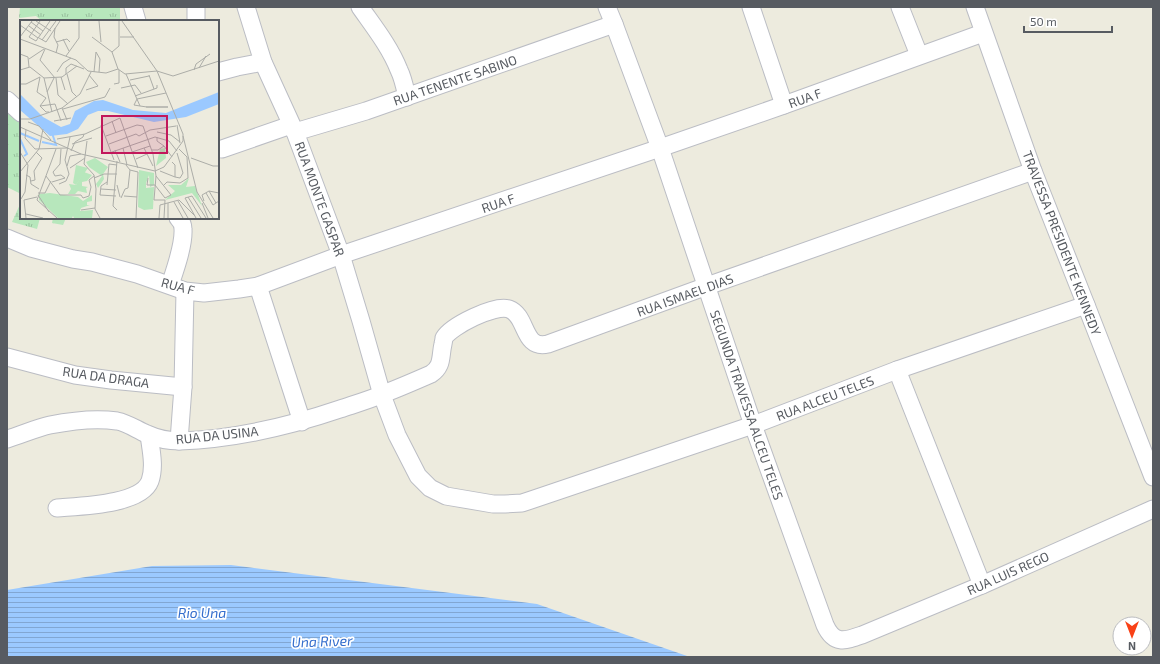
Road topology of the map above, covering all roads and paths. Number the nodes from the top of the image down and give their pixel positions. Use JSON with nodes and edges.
{"nodes":[{"id":1,"x":133,"y":7,"type":"edge"},
{"id":2,"x":196,"y":7,"type":"edge"},
{"id":3,"x":246,"y":7,"type":"edge"},
{"id":4,"x":360,"y":7,"type":"edge"},
{"id":5,"x":607,"y":7,"type":"edge"},
{"id":6,"x":751,"y":7,"type":"edge"},
{"id":7,"x":900,"y":7,"type":"edge"},
{"id":8,"x":975,"y":7,"type":"edge"},
{"id":9,"x":137,"y":20,"type":"edge"},
{"id":10,"x":196,"y":20,"type":"edge"},
{"id":11,"x":614,"y":24,"type":"junction"},
{"id":12,"x":983,"y":33,"type":"junction"},
{"id":13,"x":919,"y":56,"type":"junction"},
{"id":14,"x":263,"y":62,"type":"junction"},
{"id":15,"x":219,"y":72,"type":"edge"},
{"id":16,"x":407,"y":97,"type":"junction"},
{"id":17,"x":7,"y":100,"type":"edge"},
{"id":18,"x":784,"y":105,"type":"junction"},
{"id":19,"x":20,"y":112,"type":"edge"},
{"id":20,"x":293,"y":128,"type":"junction"},
{"id":21,"x":660,"y":148,"type":"junction"},
{"id":22,"x":222,"y":149,"type":"dead end"},
{"id":23,"x":1033,"y":171,"type":"junction"},
{"id":24,"x":179,"y":219,"type":"edge"},
{"id":25,"x":7,"y":238,"type":"edge"},
{"id":26,"x":341,"y":255,"type":"junction"},
{"id":27,"x":258,"y":286,"type":"junction"},
{"id":28,"x":707,"y":286,"type":"junction"},
{"id":29,"x":178,"y":288,"type":"junction"},
{"id":30,"x":1086,"y":305,"type":"junction"},
{"id":31,"x":7,"y":357,"type":"edge"},
{"id":32,"x":897,"y":370,"type":"junction"},
{"id":33,"x":183,"y":387,"type":"junction"},
{"id":34,"x":382,"y":395,"type":"junction"},
{"id":35,"x":302,"y":422,"type":"junction"},
{"id":36,"x":753,"y":425,"type":"junction"},
{"id":37,"x":149,"y":435,"type":"junction"},
{"id":38,"x":7,"y":439,"type":"edge"},
{"id":39,"x":178,"y":441,"type":"junction"},
{"id":40,"x":1153,"y":477,"type":"edge"},
{"id":41,"x":493,"y":504,"type":"joint"},
{"id":42,"x":57,"y":508,"type":"dead end"},
{"id":43,"x":1153,"y":509,"type":"edge"},
{"id":44,"x":982,"y":585,"type":"junction"},
{"id":45,"x":862,"y":635,"type":"joint"}],
"edges":[{"from":1,"to":9,"type":"street"},
{"from":2,"to":10,"type":"street"},
{"from":3,"to":14,"type":"street","name":"RUA MONTE GASPAR"},
{"from":4,"to":16,"type":"street","name":"RUA TENENTE SABINO"},
{"from":5,"to":11,"type":"street","name":"SEGUNDA TRAVESSA ALCEU TELES"},
{"from":6,"to":18,"type":"street"},
{"from":7,"to":13,"type":"street"},
{"from":8,"to":12,"type":"street","name":"TRAVESSA PRESIDENTE KENNEDY"},
{"from":11,"to":16,"type":"street","name":"RUA TENENTE SABINO"},
{"from":11,"to":21,"type":"street","name":"SEGUNDA TRAVESSA ALCEU TELES"},
{"from":12,"to":13,"type":"street","name":"RUA F"},
{"from":12,"to":23,"type":"street","name":"TRAVESSA PRESIDENTE KENNEDY"},
{"from":13,"to":18,"type":"street","name":"RUA F"},
{"from":14,"to":15,"type":"street"},
{"from":14,"to":20,"type":"street","name":"RUA MONTE GASPAR"},
{"from":16,"to":20,"type":"street","name":"RUA TENENTE SABINO"},
{"from":17,"to":19,"type":"street"},
{"from":18,"to":21,"type":"street","name":"RUA F"},
{"from":20,"to":22,"type":"street","name":"RUA TENENTE SABINO"},
{"from":20,"to":26,"type":"street","name":"RUA MONTE GASPAR"},
{"from":21,"to":26,"type":"street","name":"RUA F"},
{"from":21,"to":28,"type":"street","name":"SEGUNDA TRAVESSA ALCEU TELES"},
{"from":23,"to":28,"type":"street","name":"RUA ISMAEL DIAS"},
{"from":23,"to":30,"type":"street","name":"TRAVESSA PRESIDENTE KENNEDY"},
{"from":24,"to":29,"type":"street"},
{"from":25,"to":29,"type":"street","name":"RUA F"},
{"from":26,"to":27,"type":"street","name":"RUA F"},
{"from":26,"to":34,"type":"street","name":"RUA MONTE GASPAR"},
{"from":27,"to":29,"type":"street","name":"RUA F"},
{"from":27,"to":35,"type":"street"},
{"from":28,"to":34,"type":"street","name":"RUA ISMAEL DIAS"},
{"from":28,"to":36,"type":"street","name":"SEGUNDA TRAVESSA ALCEU TELES"},
{"from":29,"to":33,"type":"street"},
{"from":30,"to":32,"type":"street","name":"RUA ALCEU TELES"},
{"from":30,"to":40,"type":"street","name":"TRAVESSA PRESIDENTE KENNEDY"},
{"from":31,"to":33,"type":"street","name":"RUA DA DRAGA"},
{"from":32,"to":36,"type":"street","name":"RUA ALCEU TELES"},
{"from":32,"to":44,"type":"street"},
{"from":33,"to":39,"type":"street"},
{"from":34,"to":35,"type":"street","name":"RUA DA USINA"},
{"from":34,"to":41,"type":"street","name":"RUA MONTE GASPAR"},
{"from":35,"to":39,"type":"street","name":"RUA DA USINA"},
{"from":36,"to":41,"type":"street","name":"RUA ALCEU TELES"},
{"from":36,"to":45,"type":"street","name":"SEGUNDA TRAVESSA ALCEU TELES"},
{"from":37,"to":38,"type":"street","name":"RUA DA USINA"},
{"from":37,"to":39,"type":"street","name":"RUA DA USINA"},
{"from":37,"to":42,"type":"street"},
{"from":43,"to":44,"type":"street","name":"RUA LUIS REGO"},
{"from":44,"to":45,"type":"street","name":"RUA LUIS REGO"}]}
